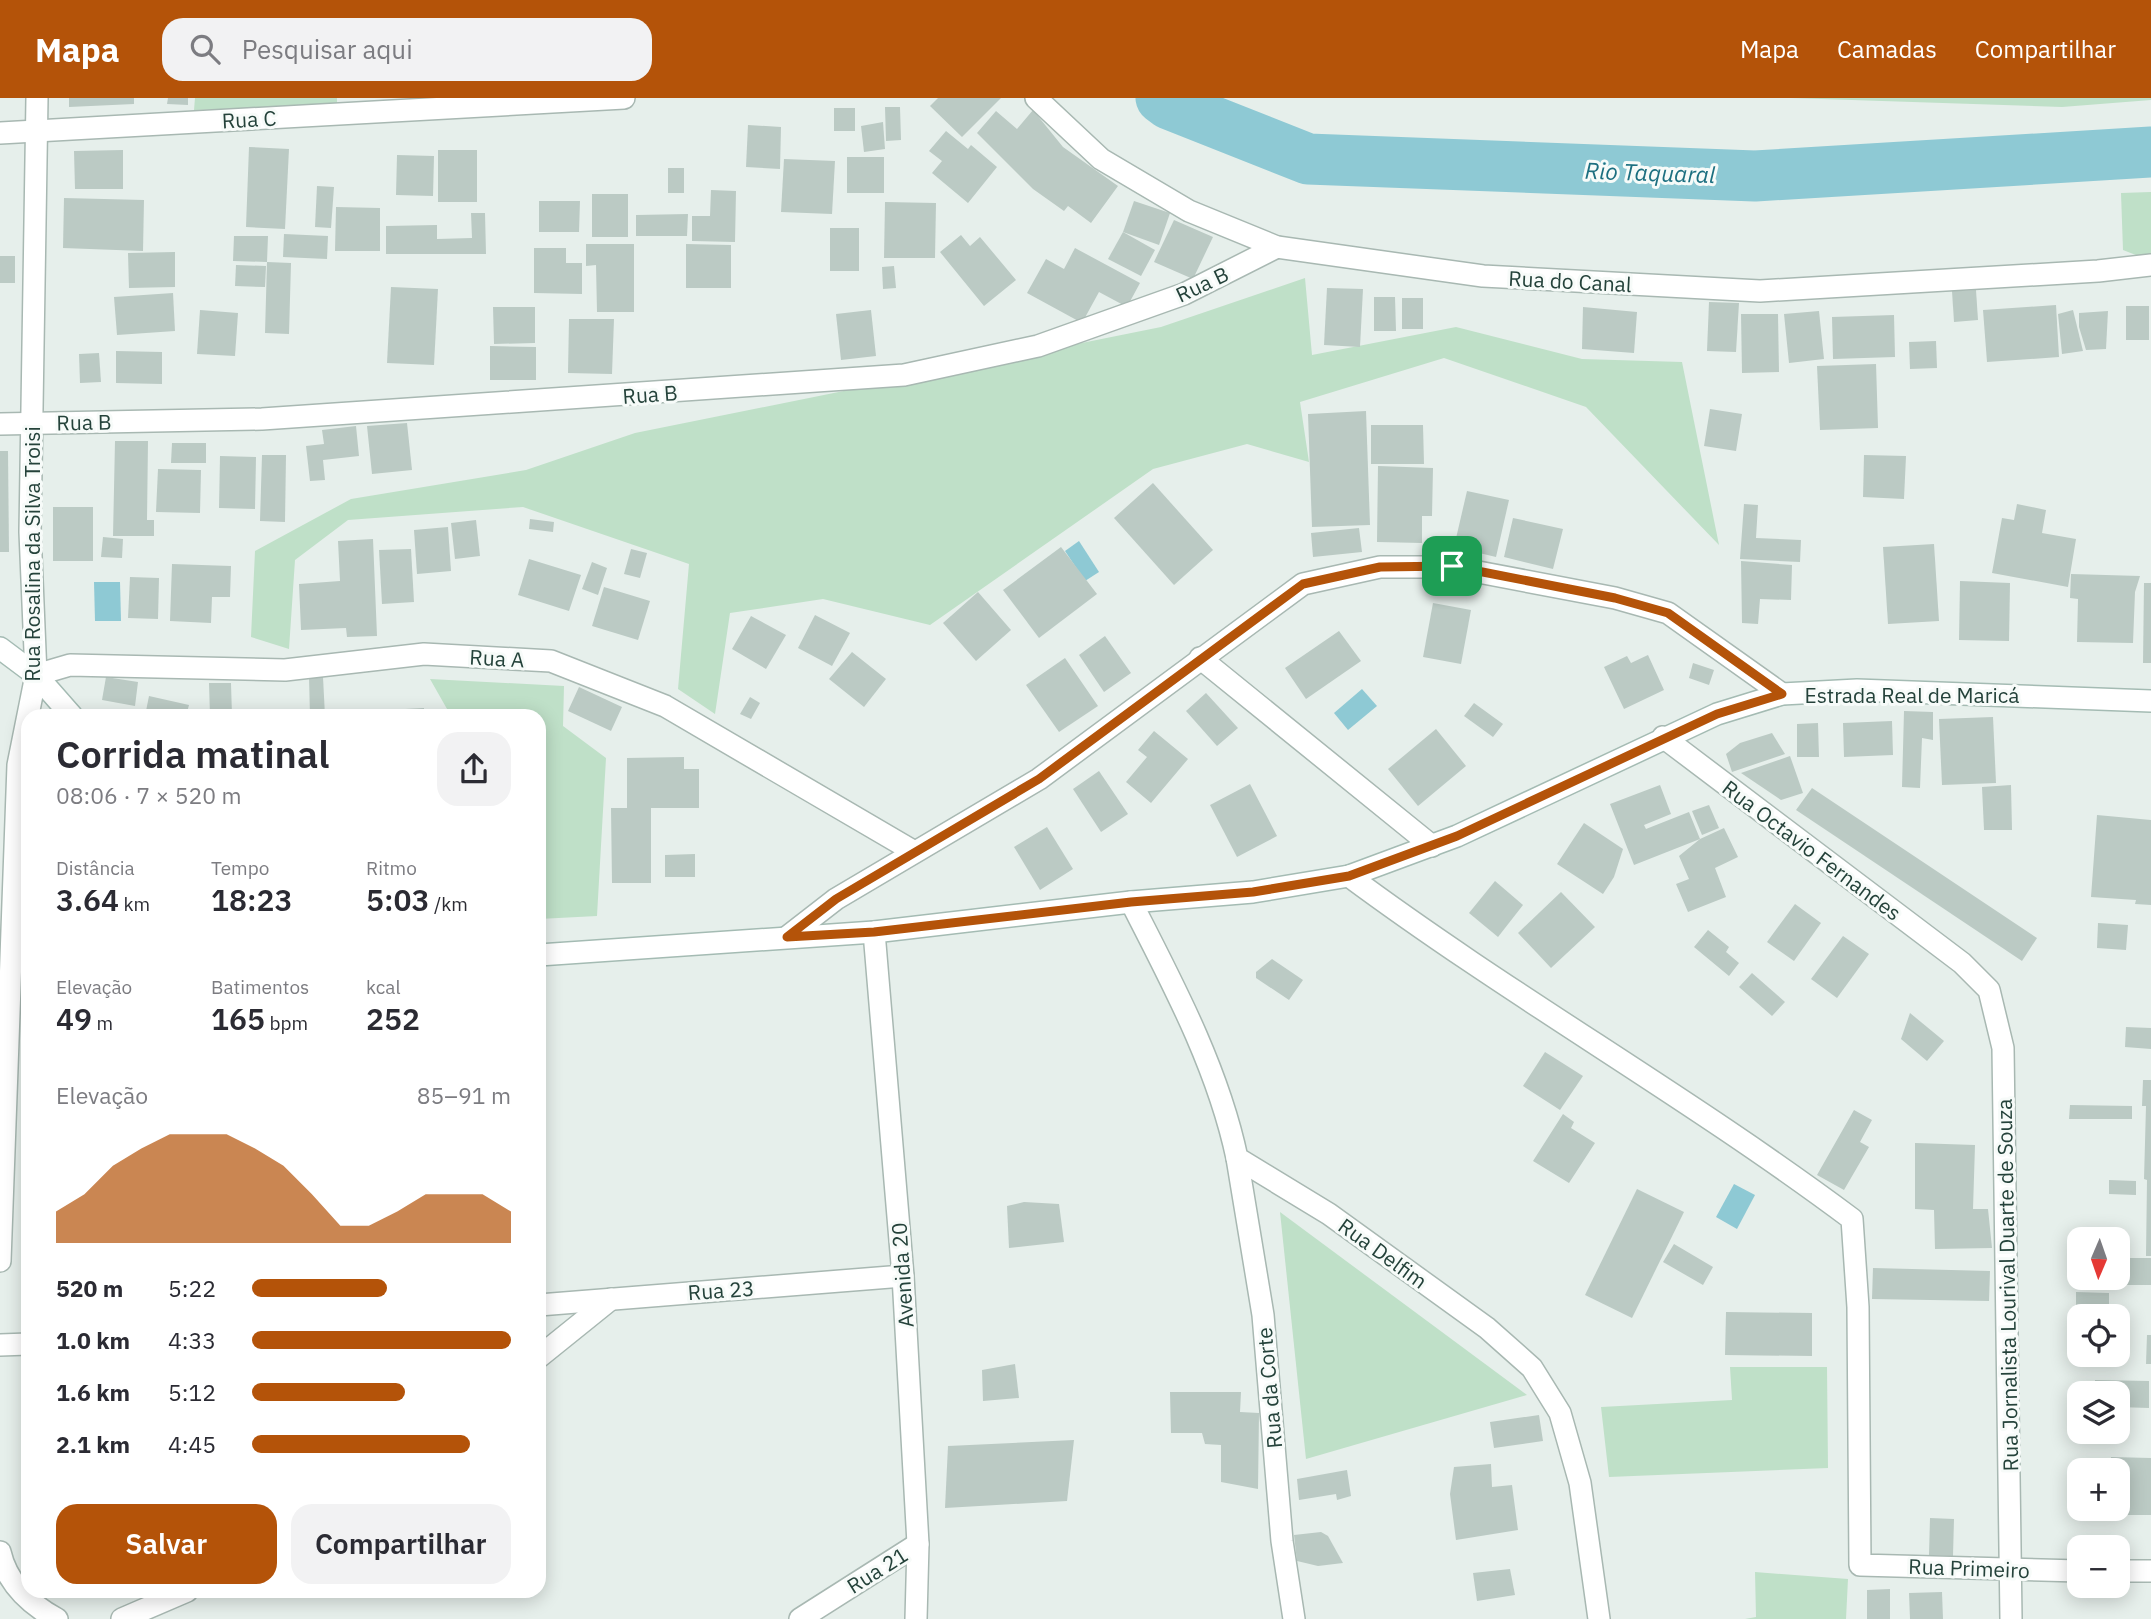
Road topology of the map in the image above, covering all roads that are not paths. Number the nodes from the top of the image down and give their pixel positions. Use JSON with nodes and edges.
{"nodes":[{"id":1,"x":37,"y":98,"type":"edge"},
{"id":2,"x":624,"y":98,"type":"edge"},
{"id":3,"x":1036,"y":98,"type":"edge"},
{"id":4,"x":37,"y":132,"type":"junction"},
{"id":5,"x":0,"y":133,"type":"edge"},
{"id":6,"x":1277,"y":247,"type":"junction"},
{"id":7,"x":2151,"y":265,"type":"edge"},
{"id":8,"x":31,"y":422,"type":"junction"},
{"id":9,"x":0,"y":424,"type":"edge"},
{"id":10,"x":0,"y":648,"type":"edge"},
{"id":11,"x":1200,"y":658,"type":"junction"},
{"id":12,"x":36,"y":675,"type":"junction"},
{"id":13,"x":1782,"y":694,"type":"junction"},
{"id":14,"x":2151,"y":701,"type":"edge"},
{"id":15,"x":29,"y":709,"type":"edge"},
{"id":16,"x":66,"y":709,"type":"edge"},
{"id":17,"x":1663,"y":737,"type":"junction"},
{"id":18,"x":21,"y":750,"type":"edge"},
{"id":19,"x":18,"y":765,"type":"junction"},
{"id":20,"x":0,"y":785,"type":"edge"},
{"id":21,"x":1432,"y":846,"type":"junction"},
{"id":22,"x":914,"y":851,"type":"junction"},
{"id":23,"x":1349,"y":876,"type":"junction"},
{"id":24,"x":1131,"y":902,"type":"junction"},
{"id":25,"x":874,"y":932,"type":"junction"},
{"id":26,"x":787,"y":937,"type":"junction"},
{"id":27,"x":546,"y":954,"type":"edge"},
{"id":28,"x":1962,"y":963,"type":"joint"},
{"id":29,"x":1237,"y":1158,"type":"junction"},
{"id":30,"x":0,"y":1261,"type":"edge"},
{"id":31,"x":903,"y":1276,"type":"junction"},
{"id":32,"x":611,"y":1298,"type":"junction"},
{"id":33,"x":546,"y":1304,"type":"edge"},
{"id":34,"x":21,"y":1344,"type":"edge"},
{"id":35,"x":0,"y":1345,"type":"edge"},
{"id":36,"x":546,"y":1351,"type":"edge"},
{"id":37,"x":918,"y":1544,"type":"junction"},
{"id":38,"x":0,"y":1552,"type":"edge"},
{"id":39,"x":2011,"y":1570,"type":"junction"},
{"id":40,"x":2067,"y":1570,"type":"edge"},
{"id":41,"x":2130,"y":1571,"type":"edge"},
{"id":42,"x":2151,"y":1571,"type":"edge"},
{"id":43,"x":21,"y":1592,"type":"edge"},
{"id":44,"x":26,"y":1598,"type":"edge"},
{"id":45,"x":171,"y":1598,"type":"edge"},
{"id":46,"x":57,"y":1619,"type":"edge"},
{"id":47,"x":122,"y":1619,"type":"edge"},
{"id":48,"x":800,"y":1619,"type":"edge"},
{"id":49,"x":916,"y":1619,"type":"edge"},
{"id":50,"x":1294,"y":1619,"type":"edge"},
{"id":51,"x":1599,"y":1619,"type":"edge"},
{"id":52,"x":2011,"y":1619,"type":"edge"}],
"edges":[{"from":1,"to":4,"type":"street","name":"Rua Rosalina da Silva Troisi"},
{"from":2,"to":4,"type":"street","name":"Rua C"},
{"from":3,"to":6,"type":"street","name":"Rua do Canal"},
{"from":4,"to":5,"type":"street","name":"Rua C"},
{"from":4,"to":8,"type":"street","name":"Rua Rosalina da Silva Troisi"},
{"from":6,"to":7,"type":"street","name":"Rua do Canal"},
{"from":6,"to":8,"type":"street","name":"Rua B"},
{"from":8,"to":9,"type":"street","name":"Rua B"},
{"from":8,"to":12,"type":"street","name":"Rua Rosalina da Silva Troisi"},
{"from":10,"to":12,"type":"street"},
{"from":11,"to":13,"type":"street"},
{"from":11,"to":21,"type":"street"},
{"from":11,"to":22,"type":"street"},
{"from":12,"to":15,"type":"street","name":"Rua Rosalina da Silva Troisi"},
{"from":12,"to":16,"type":"street"},
{"from":12,"to":22,"type":"street","name":"Rua A"},
{"from":13,"to":14,"type":"street","name":"Estrada Real de Maricá"},
{"from":13,"to":17,"type":"street","name":"Estrada Real de Maricá"},
{"from":17,"to":21,"type":"street","name":"Estrada Real de Maricá"},
{"from":17,"to":28,"type":"street","name":"Rua Octavio Fernandes"},
{"from":18,"to":19,"type":"street","name":"Rua Rosalina da Silva Troisi"},
{"from":19,"to":20,"type":"street"},
{"from":19,"to":30,"type":"street","name":"Rua Rosalina da Silva Troisi"},
{"from":21,"to":23,"type":"street","name":"Estrada Real de Maricá"},
{"from":22,"to":26,"type":"street"},
{"from":23,"to":24,"type":"street","name":"Estrada Real de Maricá"},
{"from":23,"to":39,"type":"street","name":"Rua Primeiro"},
{"from":24,"to":25,"type":"street","name":"Estrada Real de Maricá"},
{"from":24,"to":29,"type":"street"},
{"from":25,"to":26,"type":"street","name":"Estrada Real de Maricá"},
{"from":25,"to":31,"type":"street","name":"Avenida 20"},
{"from":26,"to":27,"type":"street","name":"Estrada Real de Maricá"},
{"from":28,"to":39,"type":"street","name":"Rua Jornalista Lourival Duarte de Souza"},
{"from":29,"to":50,"type":"street","name":"Rua da Corte"},
{"from":29,"to":51,"type":"street","name":"Rua Delfim"},
{"from":31,"to":32,"type":"street","name":"Rua 23"},
{"from":31,"to":37,"type":"street","name":"Avenida 20"},
{"from":32,"to":33,"type":"street","name":"Rua 23"},
{"from":32,"to":36,"type":"street"},
{"from":34,"to":35,"type":"street"},
{"from":37,"to":48,"type":"street","name":"Rua 21"},
{"from":37,"to":49,"type":"street","name":"Avenida 20"},
{"from":38,"to":43,"type":"street"},
{"from":39,"to":40,"type":"street","name":"Rua Primeiro"},
{"from":39,"to":52,"type":"street","name":"Rua Jornalista Lourival Duarte de Souza"},
{"from":41,"to":42,"type":"street"},
{"from":44,"to":46,"type":"street"},
{"from":45,"to":47,"type":"street"}]}
